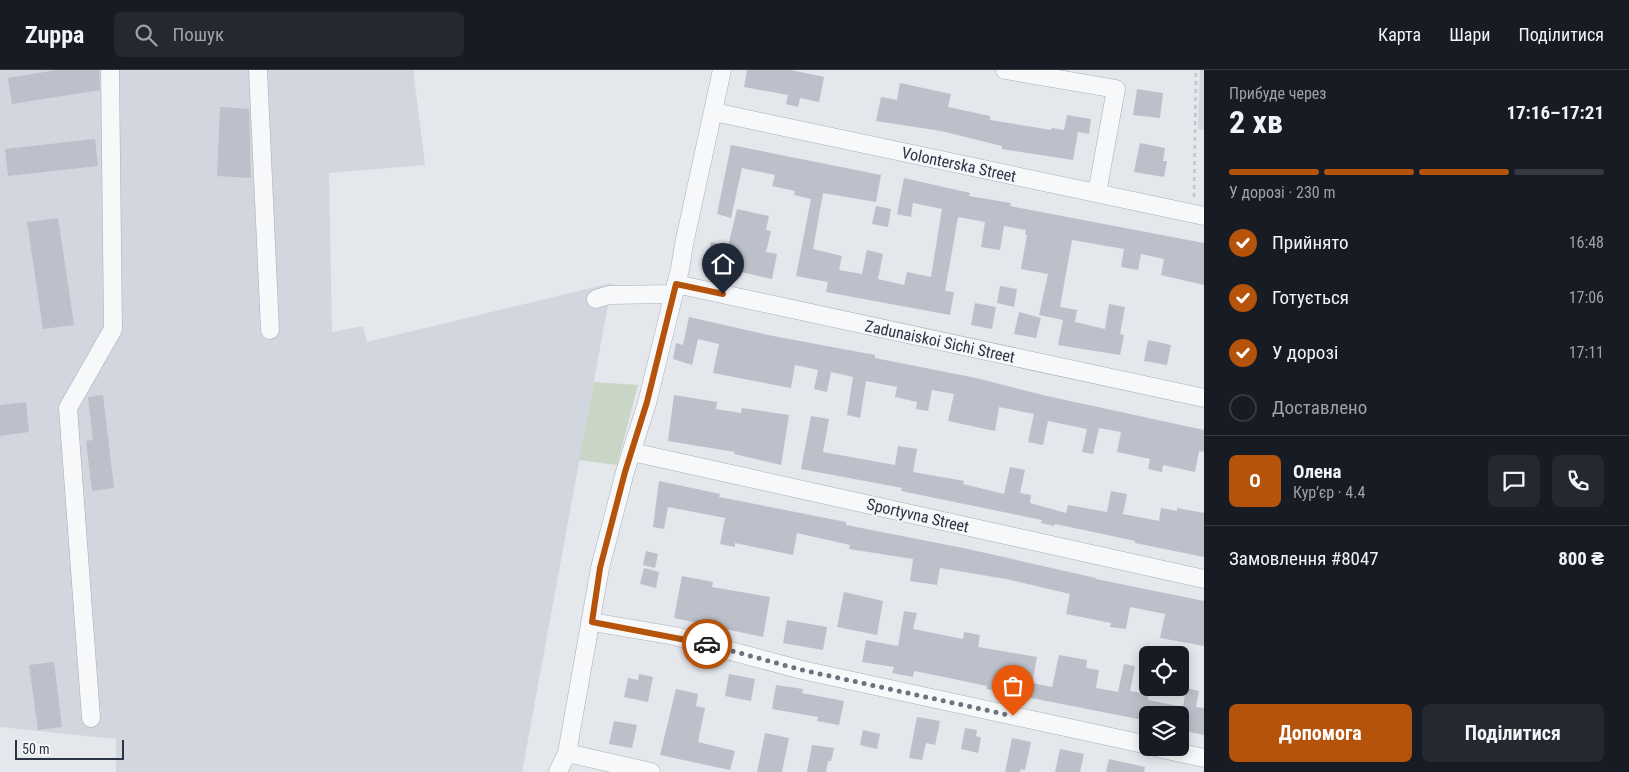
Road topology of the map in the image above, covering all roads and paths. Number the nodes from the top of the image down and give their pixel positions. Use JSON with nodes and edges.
{"nodes":[{"id":1,"x":110,"y":70,"type":"edge"},
{"id":2,"x":258,"y":70,"type":"edge"},
{"id":3,"x":722,"y":70,"type":"edge"},
{"id":4,"x":1005,"y":70,"type":"edge"},
{"id":5,"x":1196,"y":70,"type":"edge"},
{"id":6,"x":714,"y":112,"type":"junction"},
{"id":7,"x":1097,"y":193,"type":"junction"},
{"id":8,"x":1199,"y":215,"type":"edge"},
{"id":9,"x":674,"y":290,"type":"junction"},
{"id":10,"x":596,"y":299,"type":"dead end"},
{"id":11,"x":270,"y":330,"type":"dead end"},
{"id":12,"x":1204,"y":398,"type":"edge"},
{"id":13,"x":632,"y":452,"type":"junction"},
{"id":14,"x":1204,"y":580,"type":"edge"},
{"id":15,"x":592,"y":622,"type":"junction"},
{"id":16,"x":91,"y":718,"type":"dead end"},
{"id":17,"x":1139,"y":743,"type":"edge"},
{"id":18,"x":567,"y":753,"type":"junction"},
{"id":19,"x":1189,"y":755,"type":"edge"},
{"id":20,"x":1204,"y":758,"type":"edge"},
{"id":21,"x":558,"y":772,"type":"edge"},
{"id":22,"x":651,"y":772,"type":"edge"}],
"edges":[{"from":1,"to":16,"type":"street"},
{"from":2,"to":11,"type":"street"},
{"from":3,"to":6,"type":"street"},
{"from":4,"to":7,"type":"street"},
{"from":5,"to":8,"type":"path"},
{"from":6,"to":7,"type":"street","name":"Volonterska Street"},
{"from":6,"to":9,"type":"street"},
{"from":7,"to":8,"type":"street","name":"Volonterska Street"},
{"from":9,"to":10,"type":"street","name":"Zadunaiskoi Sichi Street"},
{"from":9,"to":12,"type":"street","name":"Zadunaiskoi Sichi Street"},
{"from":9,"to":13,"type":"street"},
{"from":13,"to":14,"type":"street","name":"Sportyvna Street"},
{"from":13,"to":15,"type":"street"},
{"from":15,"to":17,"type":"street"},
{"from":15,"to":18,"type":"street"},
{"from":18,"to":21,"type":"street"},
{"from":18,"to":22,"type":"street"},
{"from":19,"to":20,"type":"street"}]}
